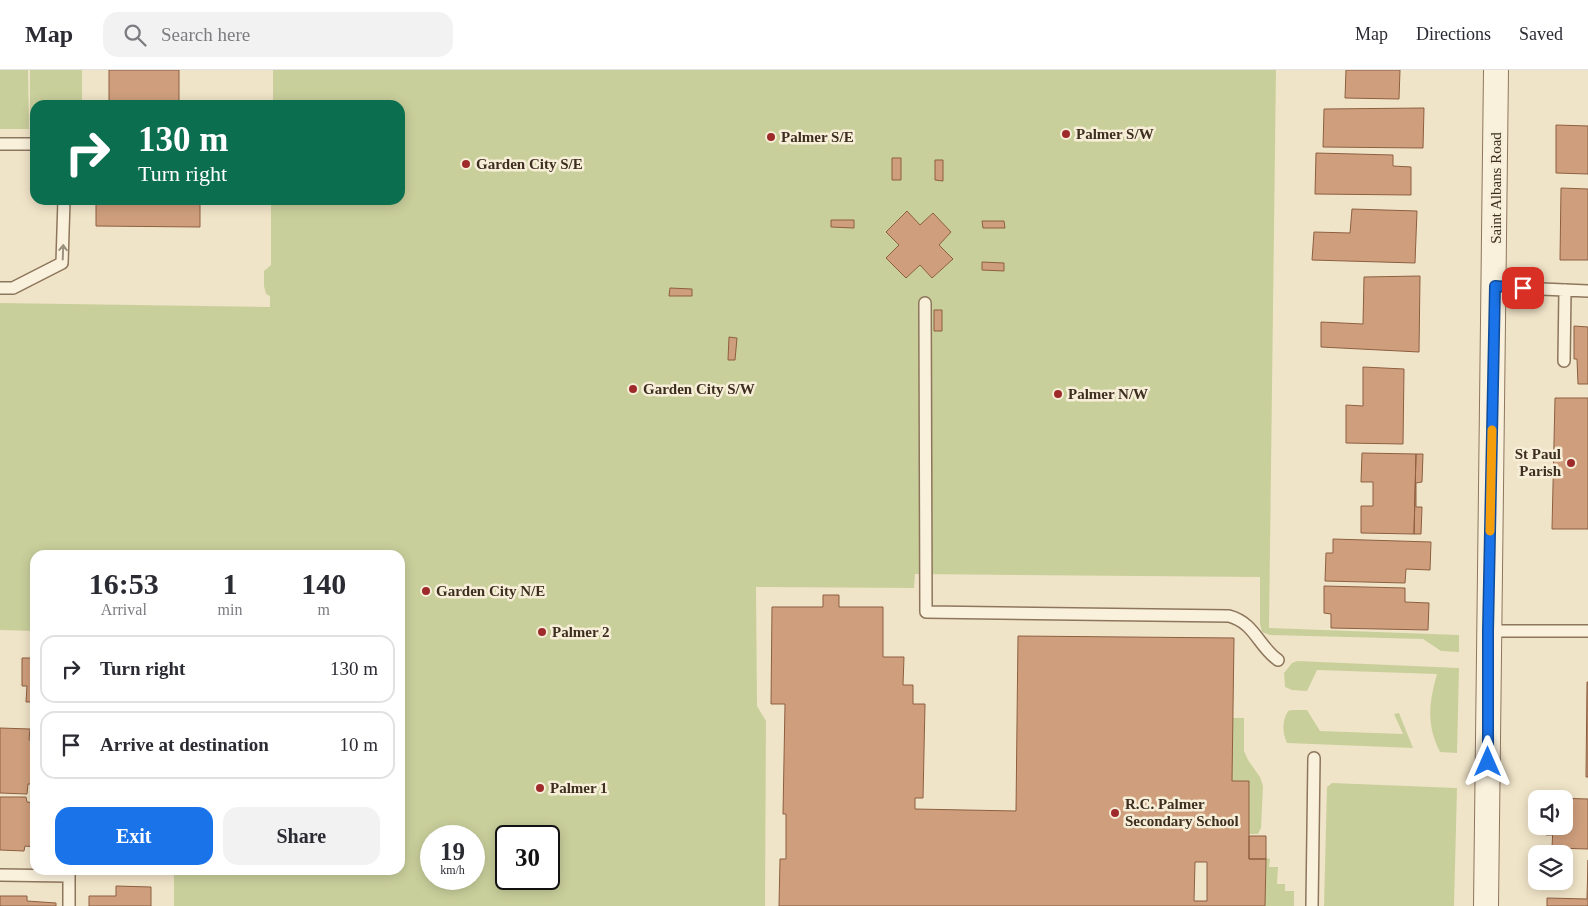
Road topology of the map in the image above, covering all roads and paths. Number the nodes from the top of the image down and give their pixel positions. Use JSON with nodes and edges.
{"nodes":[{"id":1,"x":1496,"y":70,"type":"edge"},
{"id":2,"x":0,"y":144,"type":"edge"},
{"id":3,"x":30,"y":144,"type":"edge"},
{"id":4,"x":64,"y":205,"type":"edge"},
{"id":5,"x":1495,"y":286,"type":"junction"},
{"id":6,"x":0,"y":288,"type":"edge"},
{"id":7,"x":1565,"y":290,"type":"junction"},
{"id":8,"x":1588,"y":291,"type":"edge"},
{"id":9,"x":925,"y":302,"type":"dead end"},
{"id":10,"x":1564,"y":361,"type":"dead end"},
{"id":11,"x":1488,"y":631,"type":"junction"},
{"id":12,"x":1588,"y":631,"type":"edge"},
{"id":13,"x":1278,"y":660,"type":"dead end"},
{"id":14,"x":1314,"y":758,"type":"dead end"},
{"id":15,"x":30,"y":874,"type":"edge"},
{"id":16,"x":0,"y":875,"type":"edge"},
{"id":17,"x":69,"y":875,"type":"edge"},
{"id":18,"x":69,"y":906,"type":"edge"},
{"id":19,"x":1312,"y":906,"type":"edge"},
{"id":20,"x":1486,"y":906,"type":"edge"}],
"edges":[{"from":1,"to":5,"type":"street","name":"Saint Albans Road"},
{"from":2,"to":3,"type":"lane"},
{"from":6,"to":4,"type":"lane","one_way":true},
{"from":5,"to":7,"type":"lane"},
{"from":5,"to":11,"type":"street","name":"Saint Albans Road"},
{"from":7,"to":8,"type":"lane"},
{"from":7,"to":10,"type":"lane"},
{"from":9,"to":13,"type":"lane"},
{"from":11,"to":12,"type":"lane"},
{"from":11,"to":20,"type":"street","name":"Saint Albans Road"},
{"from":14,"to":19,"type":"lane"},
{"from":15,"to":16,"type":"lane"},
{"from":17,"to":18,"type":"lane"}]}
